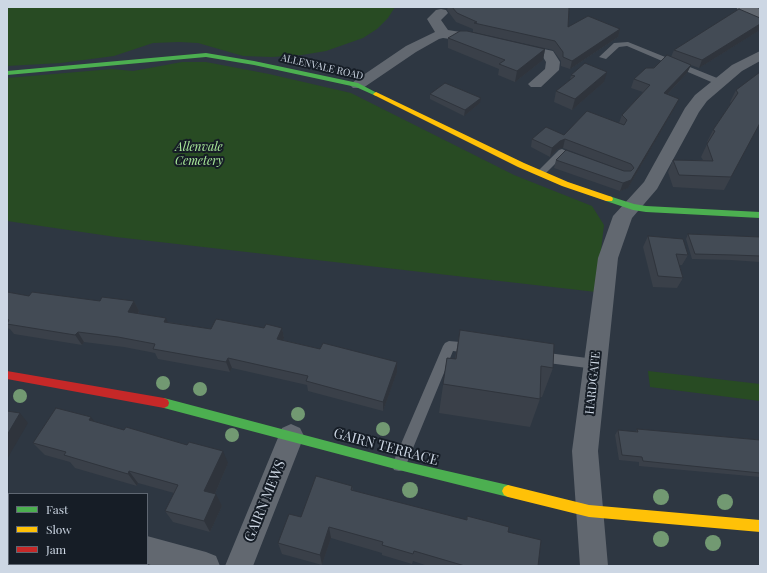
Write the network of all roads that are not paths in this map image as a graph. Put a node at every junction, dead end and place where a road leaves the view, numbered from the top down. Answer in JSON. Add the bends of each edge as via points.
{"nodes":[{"id":1,"x":742,"y":7,"type":"edge"},
{"id":2,"x":441,"y":13,"type":"dead end"},
{"id":3,"x":760,"y":14,"type":"edge"},
{"id":4,"x":443,"y":34,"type":"junction"},
{"id":5,"x":603,"y":56,"type":"dead end"},
{"id":6,"x":758,"y":57,"type":"edge"},
{"id":7,"x":7,"y":73,"type":"edge"},
{"id":8,"x":719,"y":82,"type":"junction"},
{"id":9,"x":536,"y":84,"type":"dead end"},
{"id":10,"x":358,"y":85,"type":"junction"},
{"id":11,"x":583,"y":160,"type":"edge"},
{"id":12,"x":541,"y":173,"type":"junction"},
{"id":13,"x":633,"y":207,"type":"junction"},
{"id":14,"x":760,"y":215,"type":"edge"},
{"id":15,"x":481,"y":350,"type":"edge"},
{"id":16,"x":528,"y":356,"type":"edge"},
{"id":17,"x":595,"y":364,"type":"junction"},
{"id":18,"x":7,"y":375,"type":"edge"},
{"id":19,"x":291,"y":436,"type":"junction"},
{"id":20,"x":399,"y":465,"type":"junction"},
{"id":21,"x":589,"y":511,"type":"junction"},
{"id":22,"x":760,"y":526,"type":"edge"},
{"id":23,"x":148,"y":550,"type":"edge"},
{"id":24,"x":206,"y":566,"type":"edge"},
{"id":25,"x":239,"y":566,"type":"edge"},
{"id":26,"x":594,"y":566,"type":"edge"}],
"edges":[{"from":1,"to":3,"type":"street"},
{"from":2,"to":4,"type":"street","via":[[434,19]]},
{"from":4,"to":9,"type":"street","via":[[466,36],[548,54],[553,62],[552,70]]},
{"from":4,"to":10,"type":"street","via":[[426,39]]},
{"from":5,"to":8,"type":"lane","via":[[617,45],[628,44]]},
{"from":6,"to":8,"type":"street","name":"HARDGATE"},
{"from":7,"to":10,"type":"street","name":"ALLENVALE ROAD","via":[[206,55]]},
{"from":8,"to":13,"type":"street","name":"HARDGATE","via":[[691,110],[650,185]]},
{"from":10,"to":12,"type":"street","name":"ALLENVALE ROAD"},
{"from":11,"to":12,"type":"lane","via":[[562,152]]},
{"from":12,"to":13,"type":"street","name":"ALLENVALE ROAD"},
{"from":13,"to":14,"type":"street","name":"ALLENVALE ROAD"},
{"from":13,"to":17,"type":"street","name":"HARDGATE","via":[[623,216],[608,258]]},
{"from":15,"to":20,"type":"lane","via":[[450,346]]},
{"from":16,"to":17,"type":"lane"},
{"from":17,"to":21,"type":"street","name":"HARDGATE","via":[[585,451]]},
{"from":18,"to":19,"type":"street","name":"GAIRN TERRACE","via":[[150,399]]},
{"from":19,"to":20,"type":"street","name":"GAIRN TERRACE"},
{"from":19,"to":25,"type":"street","name":"GAIRN MEWS"},
{"from":20,"to":21,"type":"street","name":"GAIRN TERRACE"},
{"from":21,"to":22,"type":"street","name":"GAIRN TERRACE"},
{"from":21,"to":26,"type":"street","name":"HARDGATE"},
{"from":23,"to":24,"type":"street"}]}
